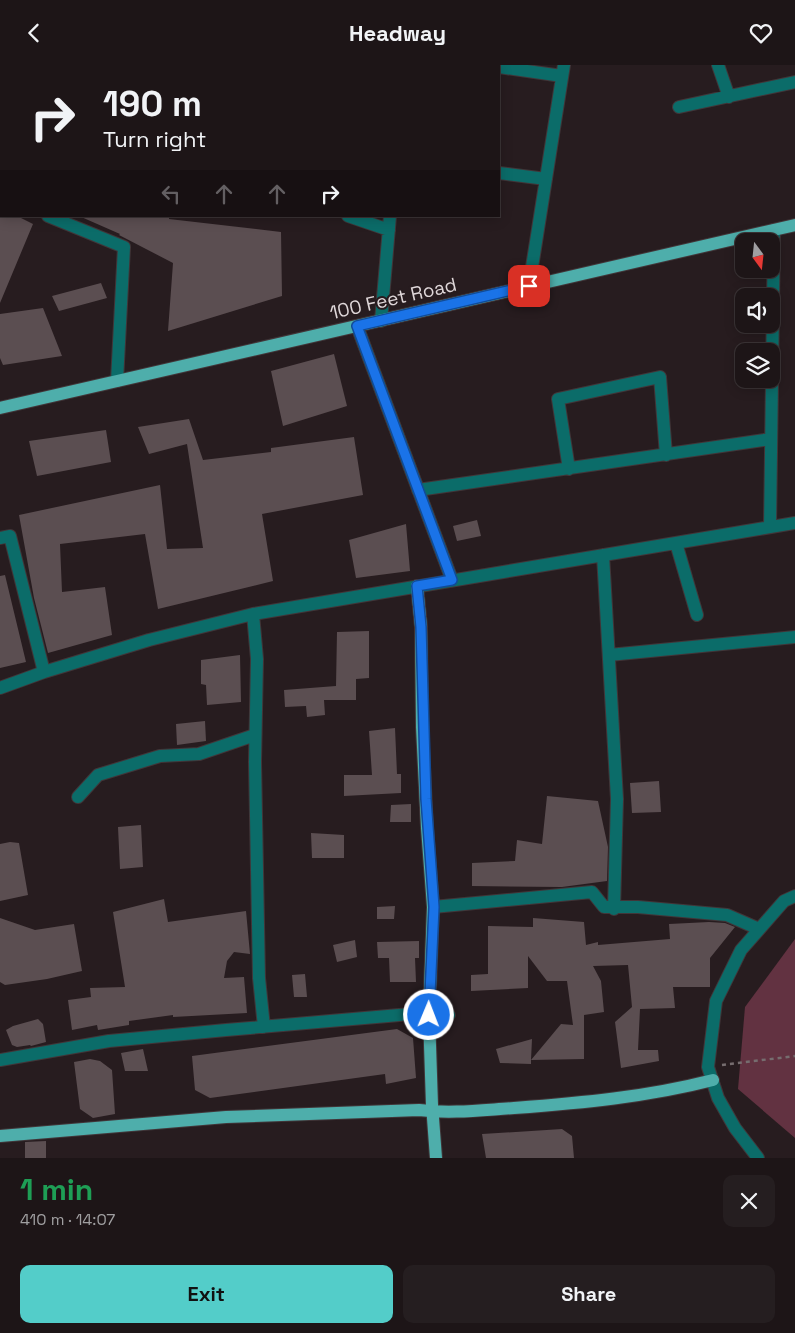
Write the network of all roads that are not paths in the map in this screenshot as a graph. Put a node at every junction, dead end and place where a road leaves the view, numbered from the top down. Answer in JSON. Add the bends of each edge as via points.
{"nodes":[{"id":1,"x":718,"y":65,"type":"edge"},
{"id":2,"x":500,"y":67,"type":"edge"},
{"id":3,"x":563,"y":71,"type":"edge"},
{"id":4,"x":795,"y":82,"type":"edge"},
{"id":5,"x":729,"y":97,"type":"junction"},
{"id":6,"x":679,"y":107,"type":"dead end"},
{"id":7,"x":500,"y":173,"type":"edge"},
{"id":8,"x":546,"y":179,"type":"junction"},
{"id":9,"x":50,"y":217,"type":"edge"},
{"id":10,"x":351,"y":217,"type":"edge"},
{"id":11,"x":390,"y":217,"type":"edge"},
{"id":12,"x":795,"y":225,"type":"edge"},
{"id":13,"x":389,"y":230,"type":"junction"},
{"id":14,"x":774,"y":230,"type":"junction"},
{"id":15,"x":529,"y":286,"type":"junction"},
{"id":16,"x":381,"y":321,"type":"junction"},
{"id":17,"x":357,"y":326,"type":"junction"},
{"id":18,"x":117,"y":381,"type":"junction"},
{"id":19,"x":0,"y":408,"type":"edge"},
{"id":20,"x":771,"y":439,"type":"junction"},
{"id":21,"x":666,"y":455,"type":"junction"},
{"id":22,"x":569,"y":469,"type":"junction"},
{"id":23,"x":418,"y":490,"type":"junction"},
{"id":24,"x":795,"y":523,"type":"edge"},
{"id":25,"x":770,"y":527,"type":"junction"},
{"id":26,"x":0,"y":538,"type":"edge"},
{"id":27,"x":676,"y":543,"type":"junction"},
{"id":28,"x":603,"y":555,"type":"junction"},
{"id":29,"x":452,"y":580,"type":"junction"},
{"id":30,"x":417,"y":586,"type":"junction"},
{"id":31,"x":254,"y":613,"type":"junction"},
{"id":32,"x":697,"y":615,"type":"dead end"},
{"id":33,"x":795,"y":637,"type":"edge"},
{"id":34,"x":609,"y":655,"type":"junction"},
{"id":35,"x":44,"y":672,"type":"junction"},
{"id":36,"x":0,"y":688,"type":"edge"},
{"id":37,"x":255,"y":735,"type":"junction"},
{"id":38,"x":78,"y":797,"type":"dead end"},
{"id":39,"x":795,"y":896,"type":"edge"},
{"id":40,"x":434,"y":907,"type":"junction"},
{"id":41,"x":614,"y":909,"type":"junction"},
{"id":42,"x":760,"y":929,"type":"junction"},
{"id":43,"x":429,"y":1015,"type":"junction"},
{"id":44,"x":449,"y":1015,"type":"dead end"},
{"id":45,"x":264,"y":1027,"type":"junction"},
{"id":46,"x":0,"y":1060,"type":"edge"},
{"id":47,"x":712,"y":1080,"type":"junction"},
{"id":48,"x":433,"y":1112,"type":"junction"},
{"id":49,"x":0,"y":1136,"type":"edge"},
{"id":50,"x":436,"y":1158,"type":"edge"},
{"id":51,"x":758,"y":1158,"type":"edge"}],
"edges":[{"from":1,"to":5,"type":"street"},
{"from":2,"to":3,"type":"street"},
{"from":3,"to":8,"type":"street"},
{"from":4,"to":5,"type":"street"},
{"from":5,"to":6,"type":"street"},
{"from":7,"to":8,"type":"street"},
{"from":8,"to":15,"type":"street"},
{"from":9,"to":18,"type":"street","via":[[124,247]]},
{"from":10,"to":13,"type":"street"},
{"from":11,"to":13,"type":"street"},
{"from":12,"to":14,"type":"main road","name":"100 Feet Road"},
{"from":13,"to":16,"type":"street"},
{"from":14,"to":15,"type":"main road","name":"100 Feet Road"},
{"from":14,"to":20,"type":"street"},
{"from":15,"to":16,"type":"main road","name":"100 Feet Road"},
{"from":16,"to":17,"type":"main road","name":"100 Feet Road"},
{"from":17,"to":18,"type":"main road","name":"100 Feet Road"},
{"from":17,"to":23,"type":"street"},
{"from":18,"to":19,"type":"main road","name":"100 Feet Road"},
{"from":20,"to":21,"type":"street"},
{"from":20,"to":25,"type":"street"},
{"from":21,"to":22,"type":"street"},
{"from":21,"to":22,"type":"street","via":[[660,377],[558,399]]},
{"from":22,"to":23,"type":"street"},
{"from":23,"to":29,"type":"street"},
{"from":24,"to":25,"type":"street"},
{"from":25,"to":27,"type":"street"},
{"from":26,"to":35,"type":"street","via":[[10,536]]},
{"from":27,"to":28,"type":"street"},
{"from":27,"to":32,"type":"street"},
{"from":28,"to":29,"type":"street"},
{"from":28,"to":34,"type":"street"},
{"from":29,"to":30,"type":"street"},
{"from":30,"to":31,"type":"street"},
{"from":30,"to":40,"type":"main road","via":[[425,790]]},
{"from":31,"to":35,"type":"street"},
{"from":31,"to":37,"type":"street","via":[[257,659]]},
{"from":33,"to":34,"type":"street"},
{"from":34,"to":41,"type":"street","via":[[618,799]]},
{"from":35,"to":36,"type":"street"},
{"from":37,"to":38,"type":"street","via":[[199,754],[160,755],[98,775]]},
{"from":37,"to":45,"type":"street","via":[[259,978]]},
{"from":39,"to":42,"type":"street","via":[[784,901]]},
{"from":40,"to":41,"type":"street","via":[[592,892],[604,907]]},
{"from":40,"to":43,"type":"main road"},
{"from":41,"to":42,"type":"street","via":[[638,907],[727,915]]},
{"from":42,"to":47,"type":"street","via":[[740,950],[716,1001],[708,1067]]},
{"from":43,"to":44,"type":"street"},
{"from":43,"to":45,"type":"street"},
{"from":43,"to":48,"type":"main road"},
{"from":45,"to":46,"type":"street","via":[[109,1041]]},
{"from":47,"to":48,"type":"main road","via":[[678,1089],[589,1103]]},
{"from":47,"to":51,"type":"street","via":[[734,1128]]},
{"from":48,"to":49,"type":"main road","via":[[226,1117]]},
{"from":48,"to":50,"type":"main road"}]}
